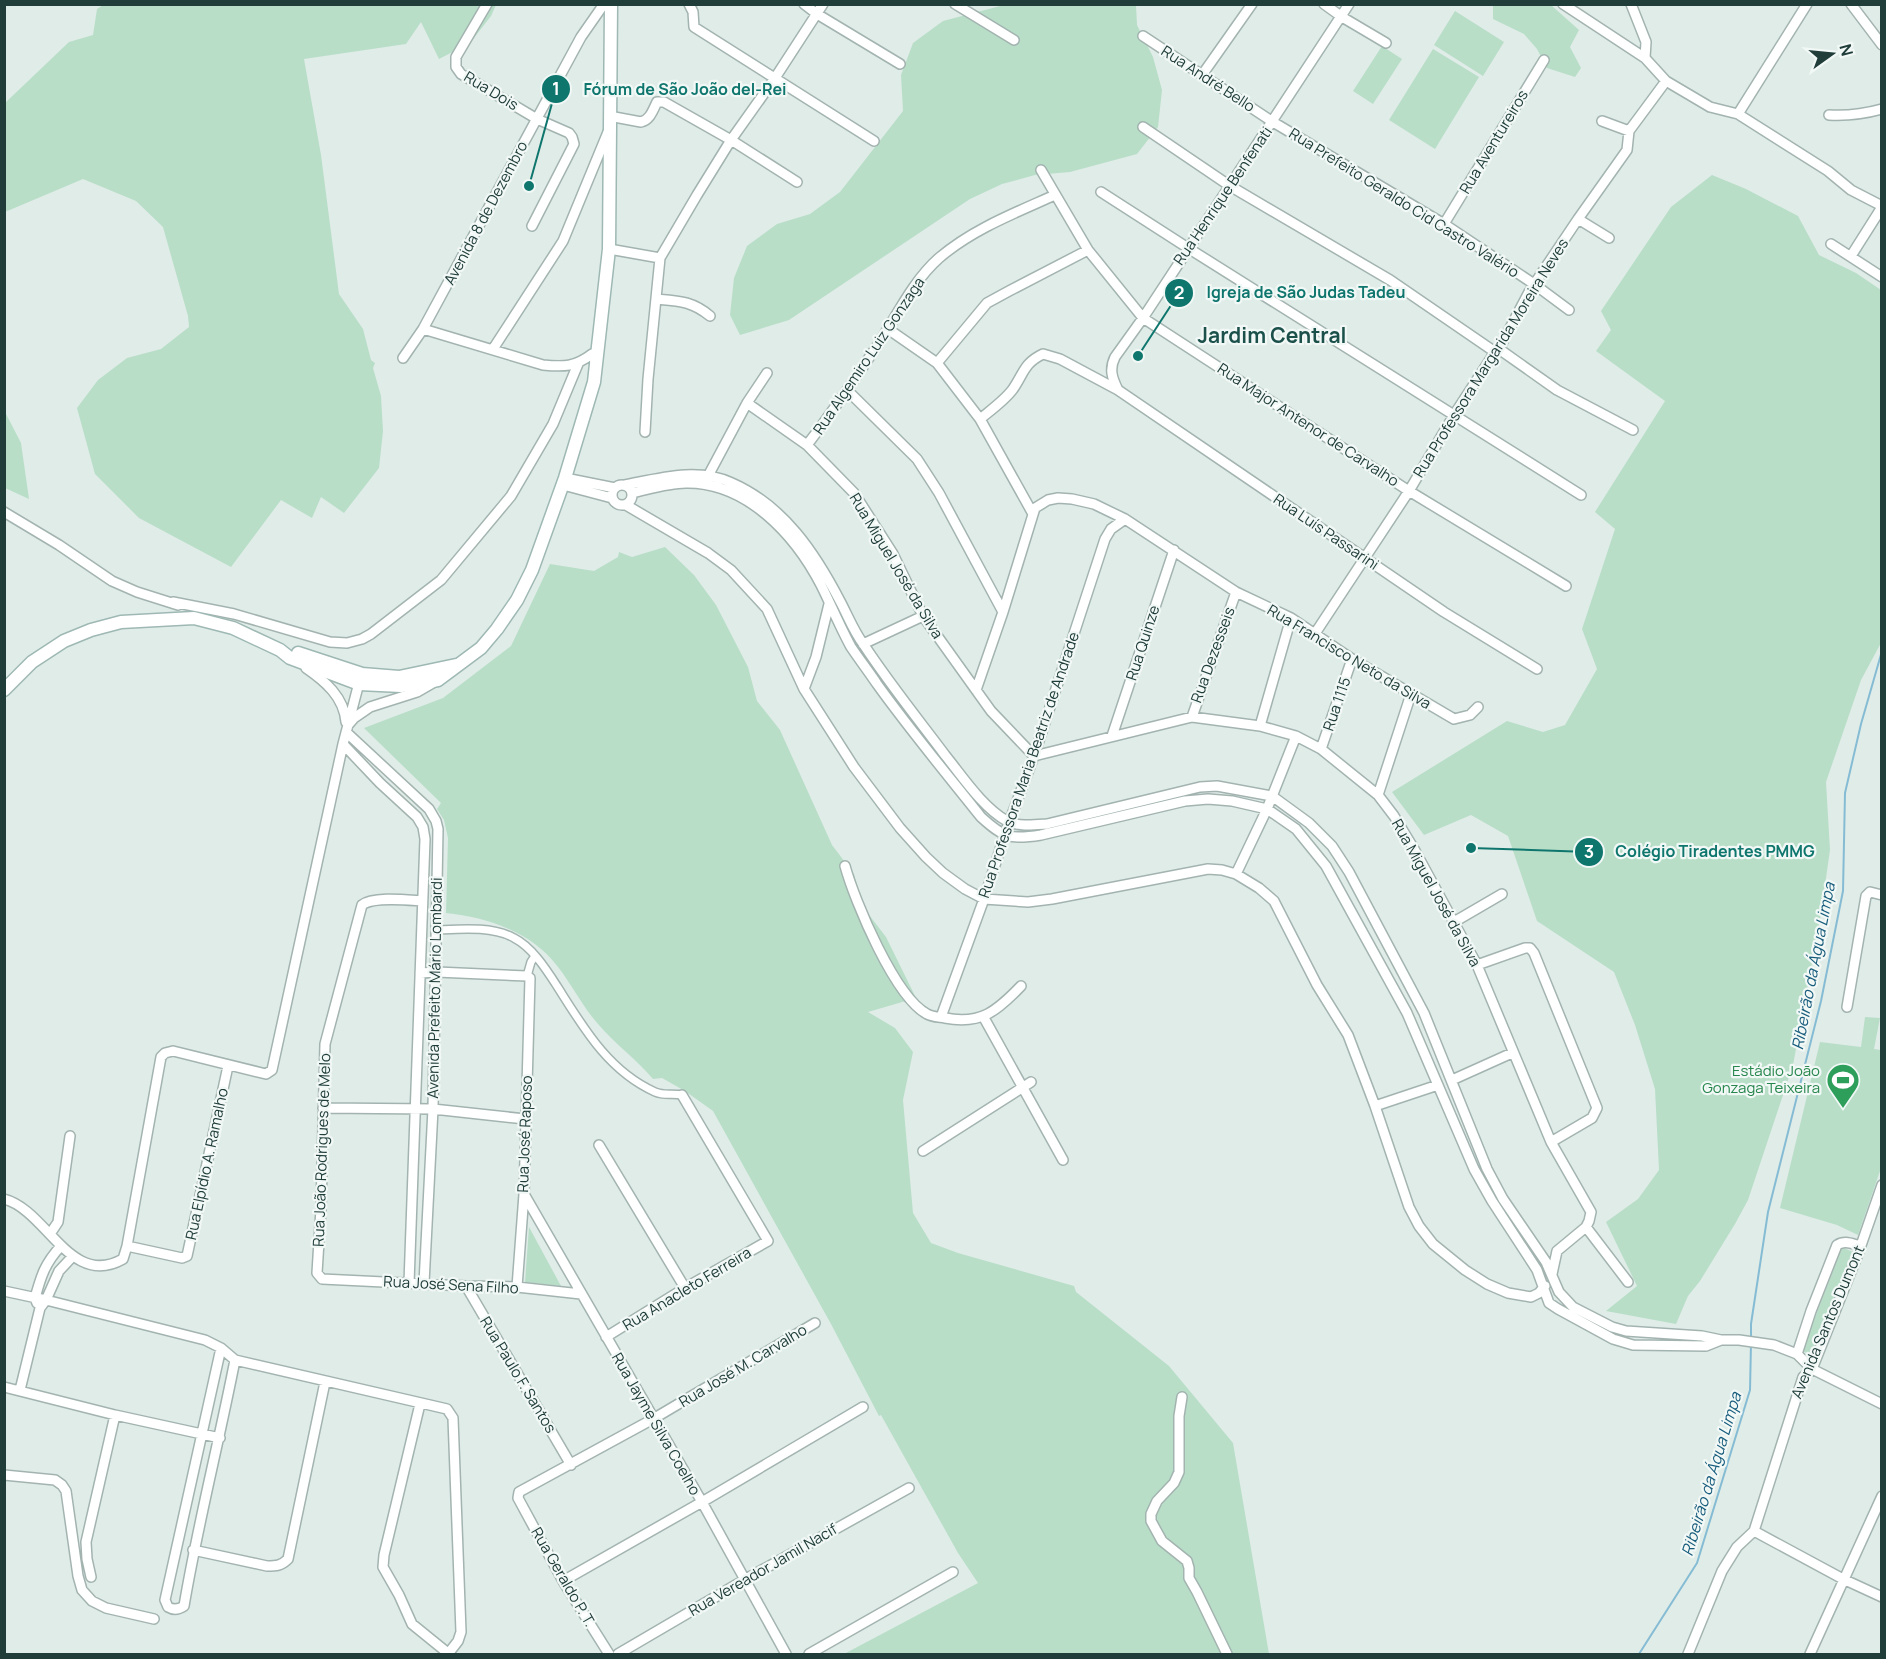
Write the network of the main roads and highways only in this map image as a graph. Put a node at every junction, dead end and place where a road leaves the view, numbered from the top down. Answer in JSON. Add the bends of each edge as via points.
{"nodes":[{"id":1,"x":611,"y":4,"type":"edge"},
{"id":2,"x":280,"y":650,"type":"junction"},
{"id":3,"x":460,"y":664,"type":"junction"},
{"id":4,"x":360,"y":679,"type":"junction"},
{"id":5,"x":4,"y":690,"type":"edge"}],
"edges":[{"from":1,"to":3,"type":"main road","via":[[609,249],[594,382],[541,548],[517,600],[481,648]]},
{"from":2,"to":4,"type":"main road"},
{"from":2,"to":4,"type":"main road","via":[[290,658]]},
{"from":2,"to":5,"type":"main road","via":[[233,628],[194,618],[121,622],[64,641],[32,662]]},
{"from":3,"to":4,"type":"main road","via":[[399,677]]},
{"from":3,"to":4,"type":"main road","via":[[438,680],[401,686]]}]}
